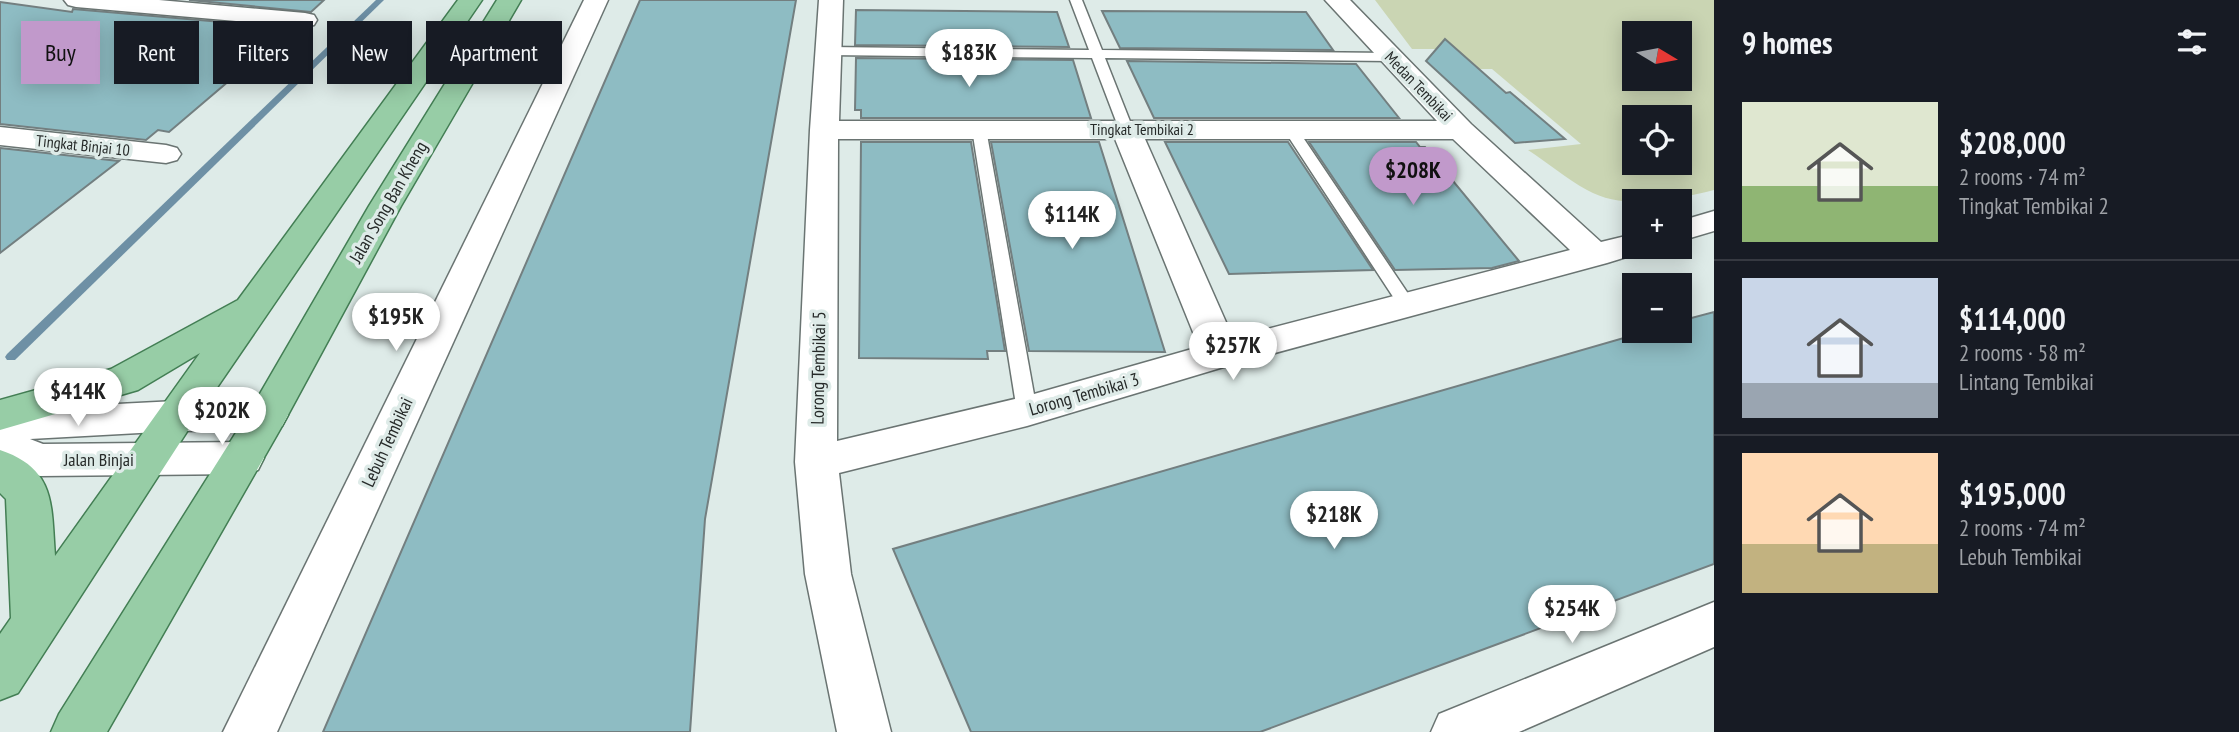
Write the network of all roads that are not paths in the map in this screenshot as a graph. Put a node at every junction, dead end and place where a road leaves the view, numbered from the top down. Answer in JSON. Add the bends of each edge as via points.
{"nodes":[{"id":1,"x":76,"y":0,"type":"edge"},
{"id":2,"x":470,"y":0,"type":"edge"},
{"id":3,"x":509,"y":0,"type":"edge"},
{"id":4,"x":596,"y":0,"type":"edge"},
{"id":5,"x":831,"y":0,"type":"edge"},
{"id":6,"x":1076,"y":0,"type":"edge"},
{"id":7,"x":1337,"y":0,"type":"edge"},
{"id":8,"x":305,"y":20,"type":"dead end"},
{"id":9,"x":829,"y":51,"type":"junction"},
{"id":10,"x":1096,"y":56,"type":"junction"},
{"id":11,"x":1391,"y":57,"type":"junction"},
{"id":12,"x":979,"y":129,"type":"junction"},
{"id":13,"x":824,"y":130,"type":"junction"},
{"id":14,"x":1126,"y":130,"type":"junction"},
{"id":15,"x":1291,"y":130,"type":"junction"},
{"id":16,"x":1461,"y":130,"type":"junction"},
{"id":17,"x":0,"y":136,"type":"edge"},
{"id":18,"x":166,"y":154,"type":"dead end"},
{"id":19,"x":1714,"y":221,"type":"edge"},
{"id":20,"x":1692,"y":227,"type":"edge"},
{"id":21,"x":1622,"y":247,"type":"edge"},
{"id":22,"x":1595,"y":255,"type":"junction"},
{"id":23,"x":1406,"y":305,"type":"junction"},
{"id":24,"x":252,"y":307,"type":"junction"},
{"id":25,"x":1221,"y":355,"type":"junction"},
{"id":26,"x":1027,"y":411,"type":"junction"},
{"id":27,"x":0,"y":415,"type":"edge"},
{"id":28,"x":268,"y":415,"type":"junction"},
{"id":29,"x":176,"y":416,"type":"junction"},
{"id":30,"x":0,"y":425,"type":"edge"},
{"id":31,"x":0,"y":444,"type":"edge"},
{"id":32,"x":243,"y":458,"type":"junction"},
{"id":33,"x":147,"y":459,"type":"junction"},
{"id":34,"x":816,"y":461,"type":"junction"},
{"id":35,"x":0,"y":467,"type":"edge"},
{"id":36,"x":36,"y":623,"type":"junction"},
{"id":37,"x":1714,"y":624,"type":"edge"},
{"id":38,"x":0,"y":676,"type":"edge"},
{"id":39,"x":78,"y":732,"type":"edge"},
{"id":40,"x":250,"y":732,"type":"edge"},
{"id":41,"x":864,"y":732,"type":"edge"},
{"id":42,"x":1458,"y":732,"type":"edge"}],
"edges":[{"from":1,"to":8,"type":"street"},
{"from":2,"to":24,"type":"main road"},
{"from":3,"to":28,"type":"main road","name":"Jalan Song Ban Kheng","via":[[385,206]]},
{"from":4,"to":40,"type":"street","name":"Lebuh Tembikai"},
{"from":5,"to":9,"type":"street","name":"Lorong Tembikai 5"},
{"from":6,"to":10,"type":"lane"},
{"from":7,"to":11,"type":"street","name":"Medan Tembikai"},
{"from":9,"to":10,"type":"lane"},
{"from":9,"to":13,"type":"street","name":"Lorong Tembikai 5"},
{"from":10,"to":11,"type":"lane"},
{"from":10,"to":14,"type":"lane"},
{"from":11,"to":16,"type":"street","name":"Medan Tembikai"},
{"from":12,"to":13,"type":"street","name":"Tingkat Tembikai 2"},
{"from":12,"to":14,"type":"street","name":"Tingkat Tembikai 2"},
{"from":12,"to":26,"type":"lane"},
{"from":13,"to":34,"type":"street","name":"Lorong Tembikai 5"},
{"from":14,"to":15,"type":"street","name":"Tingkat Tembikai 2"},
{"from":14,"to":25,"type":"street"},
{"from":15,"to":16,"type":"street","name":"Tingkat Tembikai 2"},
{"from":15,"to":23,"type":"lane"},
{"from":16,"to":22,"type":"street","name":"Medan Tembikai"},
{"from":17,"to":18,"type":"street","name":"Tingkat Binjai 10"},
{"from":19,"to":20,"type":"street"},
{"from":21,"to":22,"type":"street","name":"Lorong Tembikai 3"},
{"from":22,"to":23,"type":"street","name":"Lorong Tembikai 3"},
{"from":23,"to":25,"type":"street","name":"Lorong Tembikai 3"},
{"from":24,"to":27,"type":"main road","via":[[124,380]]},
{"from":24,"to":29,"type":"main road"},
{"from":25,"to":26,"type":"street","name":"Lorong Tembikai 3"},
{"from":26,"to":34,"type":"street","name":"Lorong Tembikai 3"},
{"from":28,"to":29,"type":"street"},
{"from":28,"to":32,"type":"main road","name":"Jalan Song Ban Kheng"},
{"from":29,"to":30,"type":"street"},
{"from":29,"to":33,"type":"main road"},
{"from":31,"to":33,"type":"street","name":"Jalan Binjai","via":[[40,460]]},
{"from":32,"to":33,"type":"street","name":"Jalan Binjai"},
{"from":32,"to":39,"type":"main road","name":"Jalan Song Ban Kheng"},
{"from":33,"to":36,"type":"main road"},
{"from":34,"to":41,"type":"street","name":"Lorong Tembikai 5","via":[[828,574]]},
{"from":35,"to":36,"type":"main road","via":[[28,492]]},
{"from":36,"to":38,"type":"main road"},
{"from":37,"to":42,"type":"street"}]}
